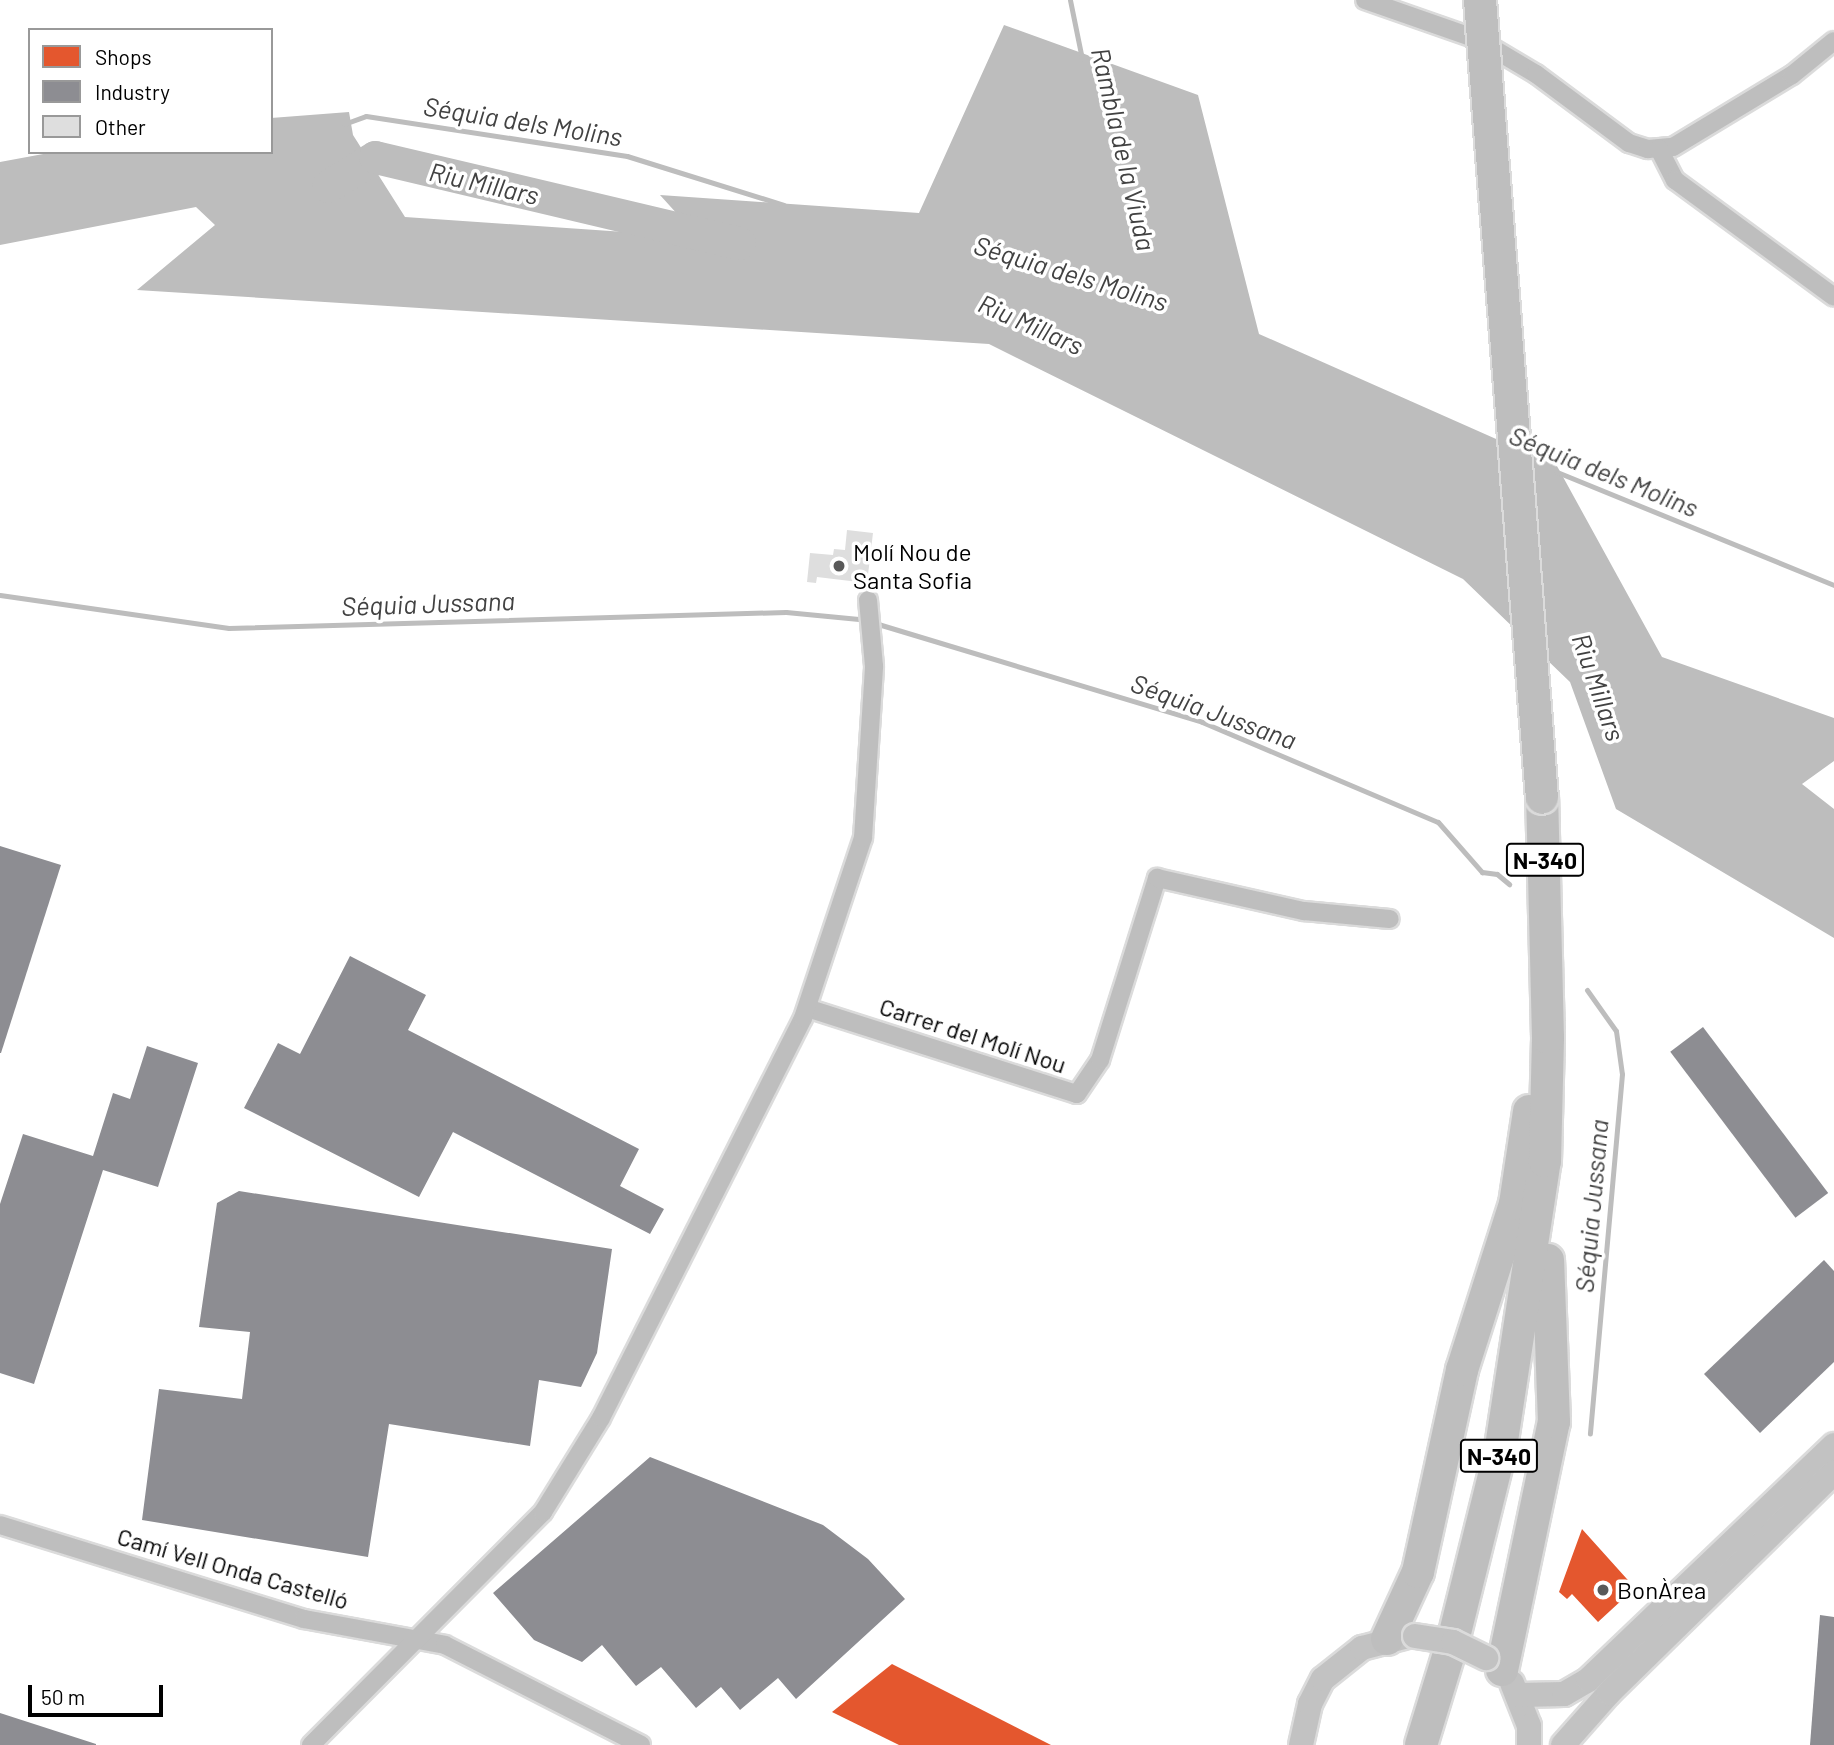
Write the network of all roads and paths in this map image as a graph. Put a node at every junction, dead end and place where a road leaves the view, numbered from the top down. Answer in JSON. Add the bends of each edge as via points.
{"nodes":[{"id":1,"x":1365,"y":0,"type":"edge"},
{"id":2,"x":1480,"y":0,"type":"edge"},
{"id":3,"x":1834,"y":41,"type":"edge"},
{"id":4,"x":1659,"y":149,"type":"junction"},
{"id":5,"x":1834,"y":297,"type":"edge"},
{"id":6,"x":867,"y":600,"type":"dead end"},
{"id":7,"x":1390,"y":919,"type":"dead end"},
{"id":8,"x":807,"y":1009,"type":"junction"},
{"id":9,"x":1548,"y":1038,"type":"junction"},
{"id":10,"x":1545,"y":1161,"type":"junction"},
{"id":11,"x":1834,"y":1445,"type":"edge"},
{"id":12,"x":1834,"y":1473,"type":"edge"},
{"id":13,"x":0,"y":1525,"type":"edge"},
{"id":14,"x":1401,"y":1638,"type":"junction"},
{"id":15,"x":414,"y":1639,"type":"junction"},
{"id":16,"x":1503,"y":1674,"type":"junction"},
{"id":17,"x":311,"y":1745,"type":"edge"},
{"id":18,"x":642,"y":1745,"type":"edge"},
{"id":19,"x":1301,"y":1745,"type":"edge"},
{"id":20,"x":1421,"y":1745,"type":"edge"},
{"id":21,"x":1529,"y":1745,"type":"edge"},
{"id":22,"x":1563,"y":1745,"type":"edge"}],
"edges":[{"from":1,"to":4,"type":"street","via":[[1477,39],[1536,74],[1629,142]]},
{"from":2,"to":9,"type":"highway","number":"N-340","bridge":true,"via":[[1542,798]]},
{"from":3,"to":4,"type":"street","via":[[1792,75],[1673,147]]},
{"from":4,"to":5,"type":"street","via":[[1675,180]]},
{"from":6,"to":8,"type":"street","via":[[874,666],[863,838]]},
{"from":7,"to":8,"type":"street","name":"Carrer del Molí Nou","via":[[1304,911],[1157,878],[1100,1060],[1077,1094]]},
{"from":8,"to":15,"type":"street","via":[[601,1418],[557,1489],[542,1512]]},
{"from":9,"to":10,"type":"highway","number":"N-340"},
{"from":9,"to":14,"type":"highway","via":[[1532,1064],[1515,1204],[1462,1370]]},
{"from":10,"to":16,"type":"highway","via":[[1551,1200],[1548,1296],[1554,1422]]},
{"from":10,"to":20,"type":"highway","number":"N-340","via":[[1501,1447],[1454,1637]]},
{"from":11,"to":16,"type":"main road","via":[[1588,1680],[1564,1694]]},
{"from":12,"to":22,"type":"main road","via":[[1609,1693]]},
{"from":13,"to":15,"type":"street","name":"Camí Vell Onda Castelló","via":[[304,1619]]},
{"from":14,"to":16,"type":"main road","bridge":true,"via":[[1453,1642]]},
{"from":14,"to":19,"type":"main road","via":[[1362,1648],[1323,1679],[1310,1704]]},
{"from":15,"to":17,"type":"street"},
{"from":15,"to":18,"type":"street","name":"Camí Vell Onda Castelló","via":[[445,1646]]},
{"from":16,"to":21,"type":"main road"}]}
